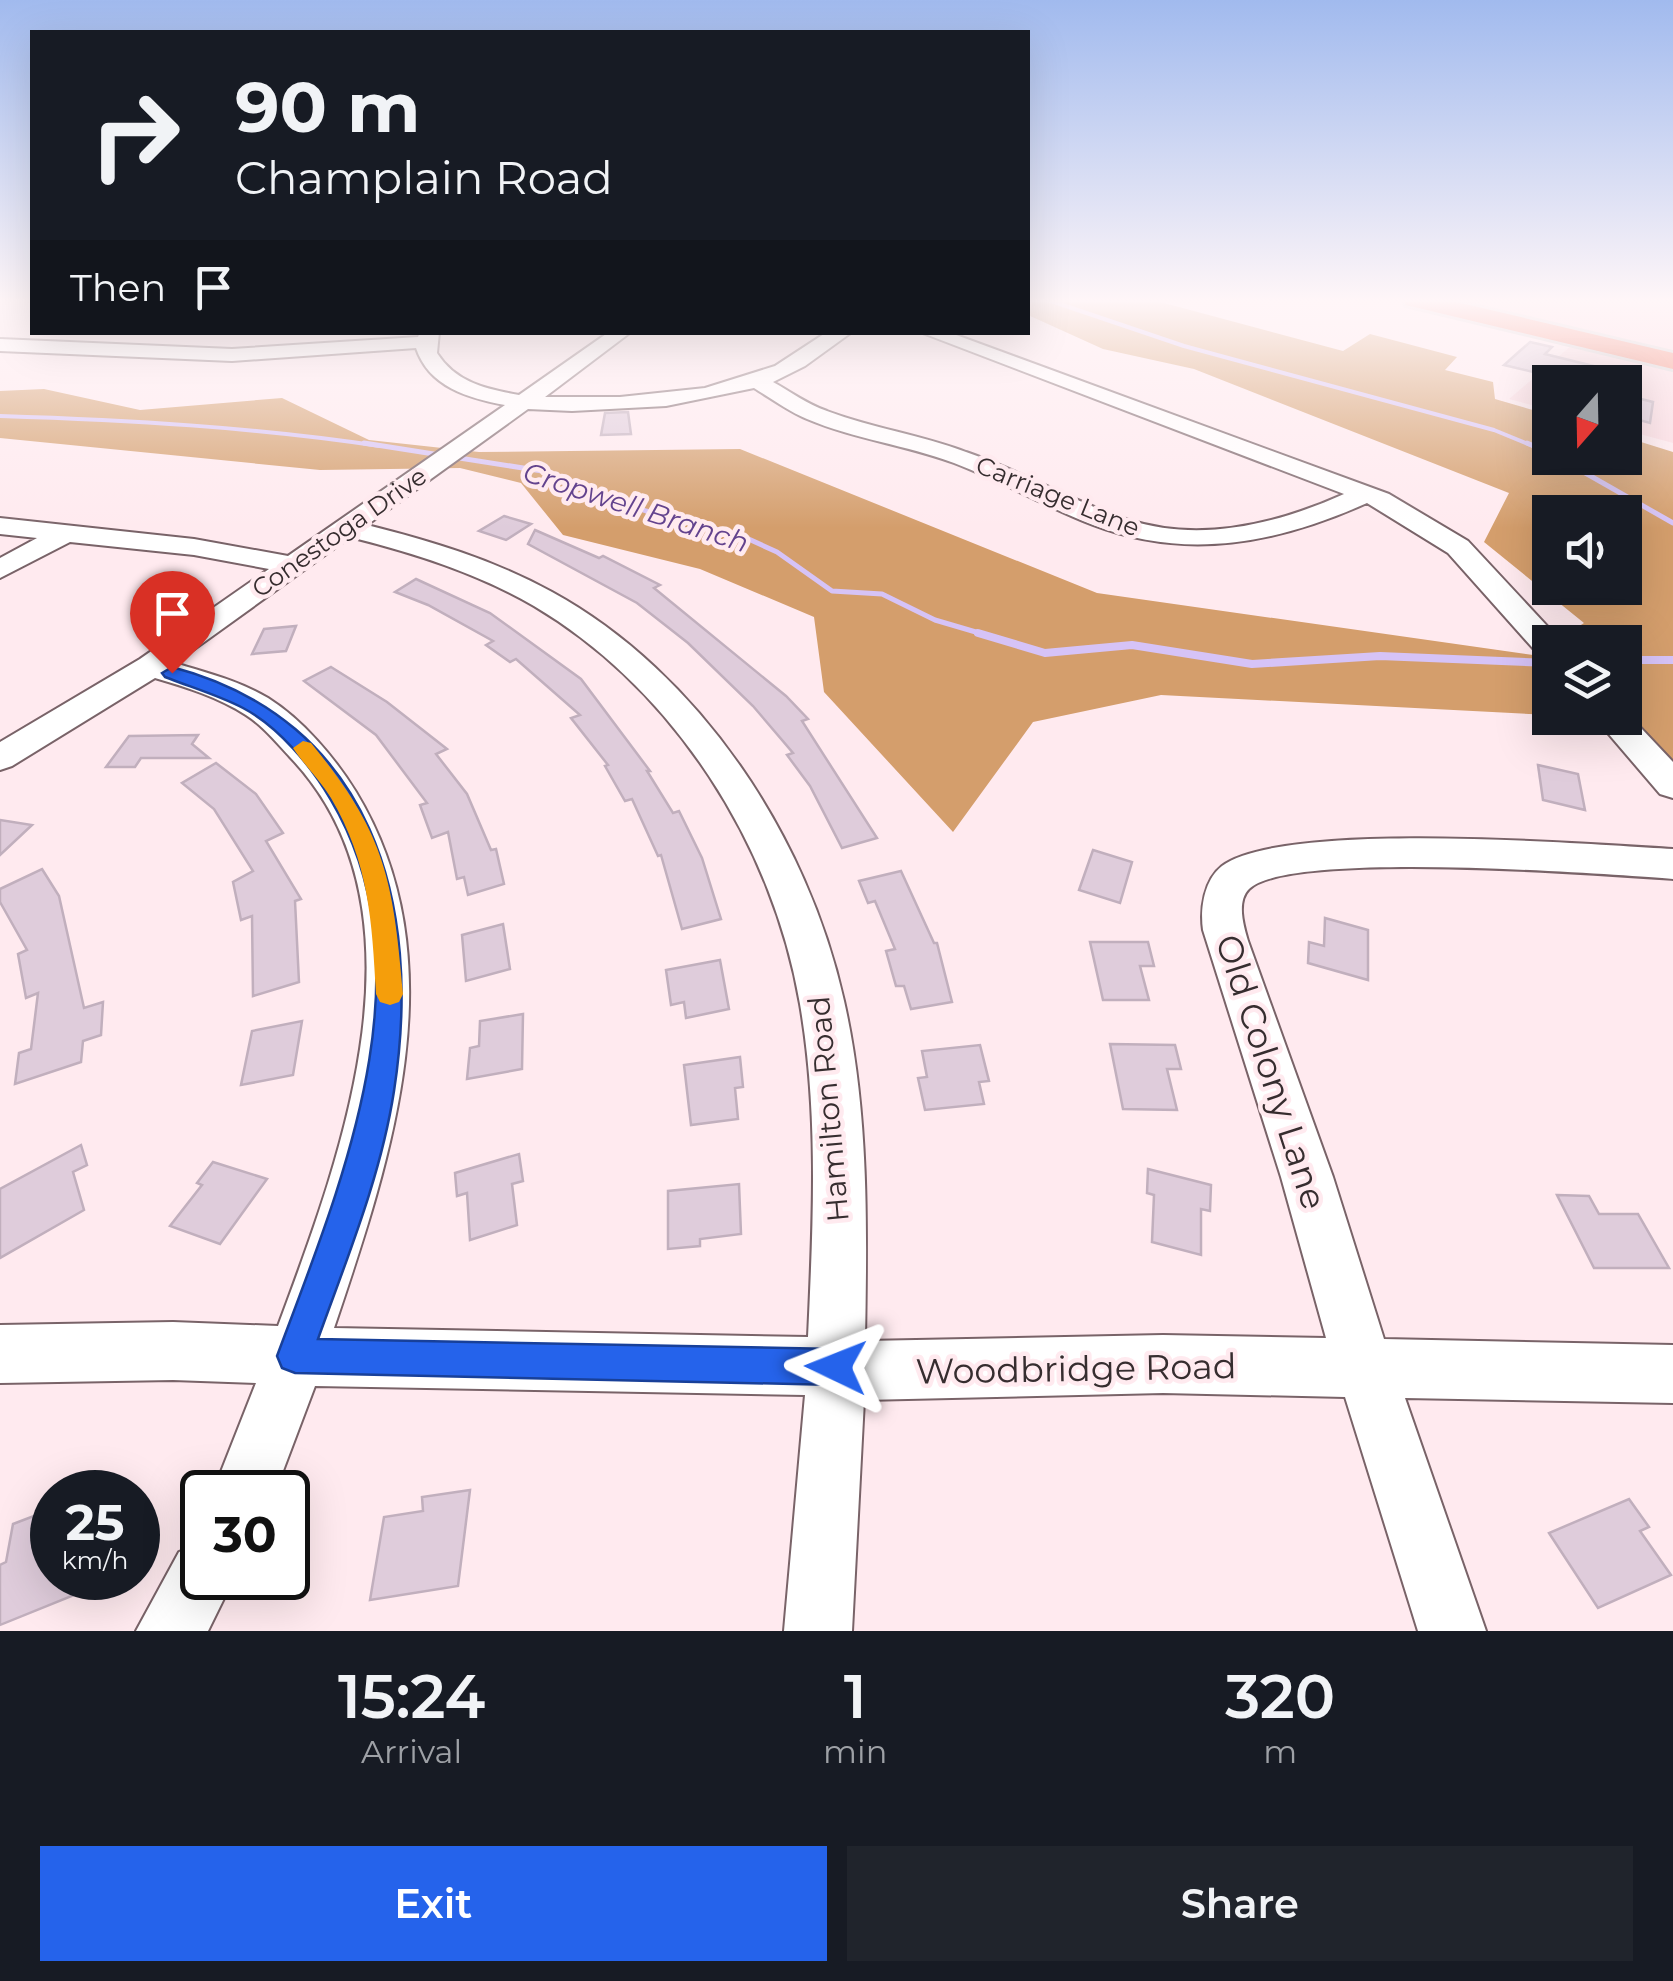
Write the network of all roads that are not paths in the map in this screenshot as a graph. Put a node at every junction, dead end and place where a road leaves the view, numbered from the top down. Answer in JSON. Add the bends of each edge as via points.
{"nodes":[{"id":1,"x":442,"y":376,"type":"edge"},
{"id":2,"x":560,"y":376,"type":"edge"},
{"id":3,"x":767,"y":376,"type":"edge"},
{"id":4,"x":1048,"y":376,"type":"edge"},
{"id":5,"x":756,"y":381,"type":"junction"},
{"id":6,"x":526,"y":400,"type":"junction"},
{"id":7,"x":1366,"y":494,"type":"junction"},
{"id":8,"x":0,"y":526,"type":"edge"},
{"id":9,"x":346,"y":528,"type":"junction"},
{"id":10,"x":66,"y":532,"type":"junction"},
{"id":11,"x":292,"y":566,"type":"junction"},
{"id":12,"x":0,"y":570,"type":"edge"},
{"id":13,"x":1532,"y":628,"type":"edge"},
{"id":14,"x":150,"y":666,"type":"junction"},
{"id":15,"x":1627,"y":735,"type":"edge"},
{"id":16,"x":0,"y":758,"type":"edge"},
{"id":17,"x":1673,"y":786,"type":"edge"},
{"id":18,"x":1673,"y":864,"type":"edge"},
{"id":19,"x":0,"y":1354,"type":"edge"},
{"id":20,"x":295,"y":1356,"type":"junction"},
{"id":21,"x":836,"y":1367,"type":"junction"},
{"id":22,"x":1368,"y":1369,"type":"junction"},
{"id":23,"x":1673,"y":1374,"type":"edge"},
{"id":24,"x":252,"y":1470,"type":"edge"},
{"id":25,"x":188,"y":1600,"type":"edge"},
{"id":26,"x":170,"y":1631,"type":"edge"},
{"id":27,"x":818,"y":1631,"type":"edge"},
{"id":28,"x":1452,"y":1631,"type":"edge"}],
"edges":[{"from":1,"to":6,"type":"street"},
{"from":2,"to":6,"type":"street","name":"Conestoga Drive"},
{"from":3,"to":5,"type":"street"},
{"from":4,"to":7,"type":"street"},
{"from":5,"to":6,"type":"street","via":[[629,405]]},
{"from":5,"to":7,"type":"street","name":"Carriage Lane","via":[[818,416],[926,444],[1146,533],[1264,534]]},
{"from":6,"to":9,"type":"street","name":"Conestoga Drive"},
{"from":7,"to":13,"type":"street","via":[[1458,548]]},
{"from":8,"to":10,"type":"street"},
{"from":9,"to":11,"type":"street","name":"Conestoga Drive"},
{"from":9,"to":21,"type":"street","name":"Hamilton Road","via":[[463,559],[572,614],[667,698],[739,790],[783,875],[826,1021],[840,1235]]},
{"from":10,"to":11,"type":"street","via":[[194,546]]},
{"from":10,"to":12,"type":"street"},
{"from":11,"to":14,"type":"street","name":"Conestoga Drive"},
{"from":14,"to":16,"type":"street","name":"Conestoga Drive"},
{"from":14,"to":20,"type":"street","via":[[252,704],[298,741],[362,832],[383,908],[390,1011],[379,1094],[354,1192]]},
{"from":15,"to":17,"type":"street"},
{"from":18,"to":22,"type":"street","name":"Old Colony Lane","via":[[1464,855],[1279,858],[1238,874],[1225,892],[1224,938]]},
{"from":19,"to":20,"type":"street","name":"Woodbridge Road"},
{"from":20,"to":21,"type":"street","name":"Woodbridge Road"},
{"from":20,"to":24,"type":"street"},
{"from":21,"to":22,"type":"street","name":"Woodbridge Road"},
{"from":21,"to":27,"type":"street","name":"Hamilton Road"},
{"from":22,"to":23,"type":"street","name":"Woodbridge Road"},
{"from":22,"to":28,"type":"street","name":"Old Colony Lane"},
{"from":25,"to":26,"type":"street"}]}
